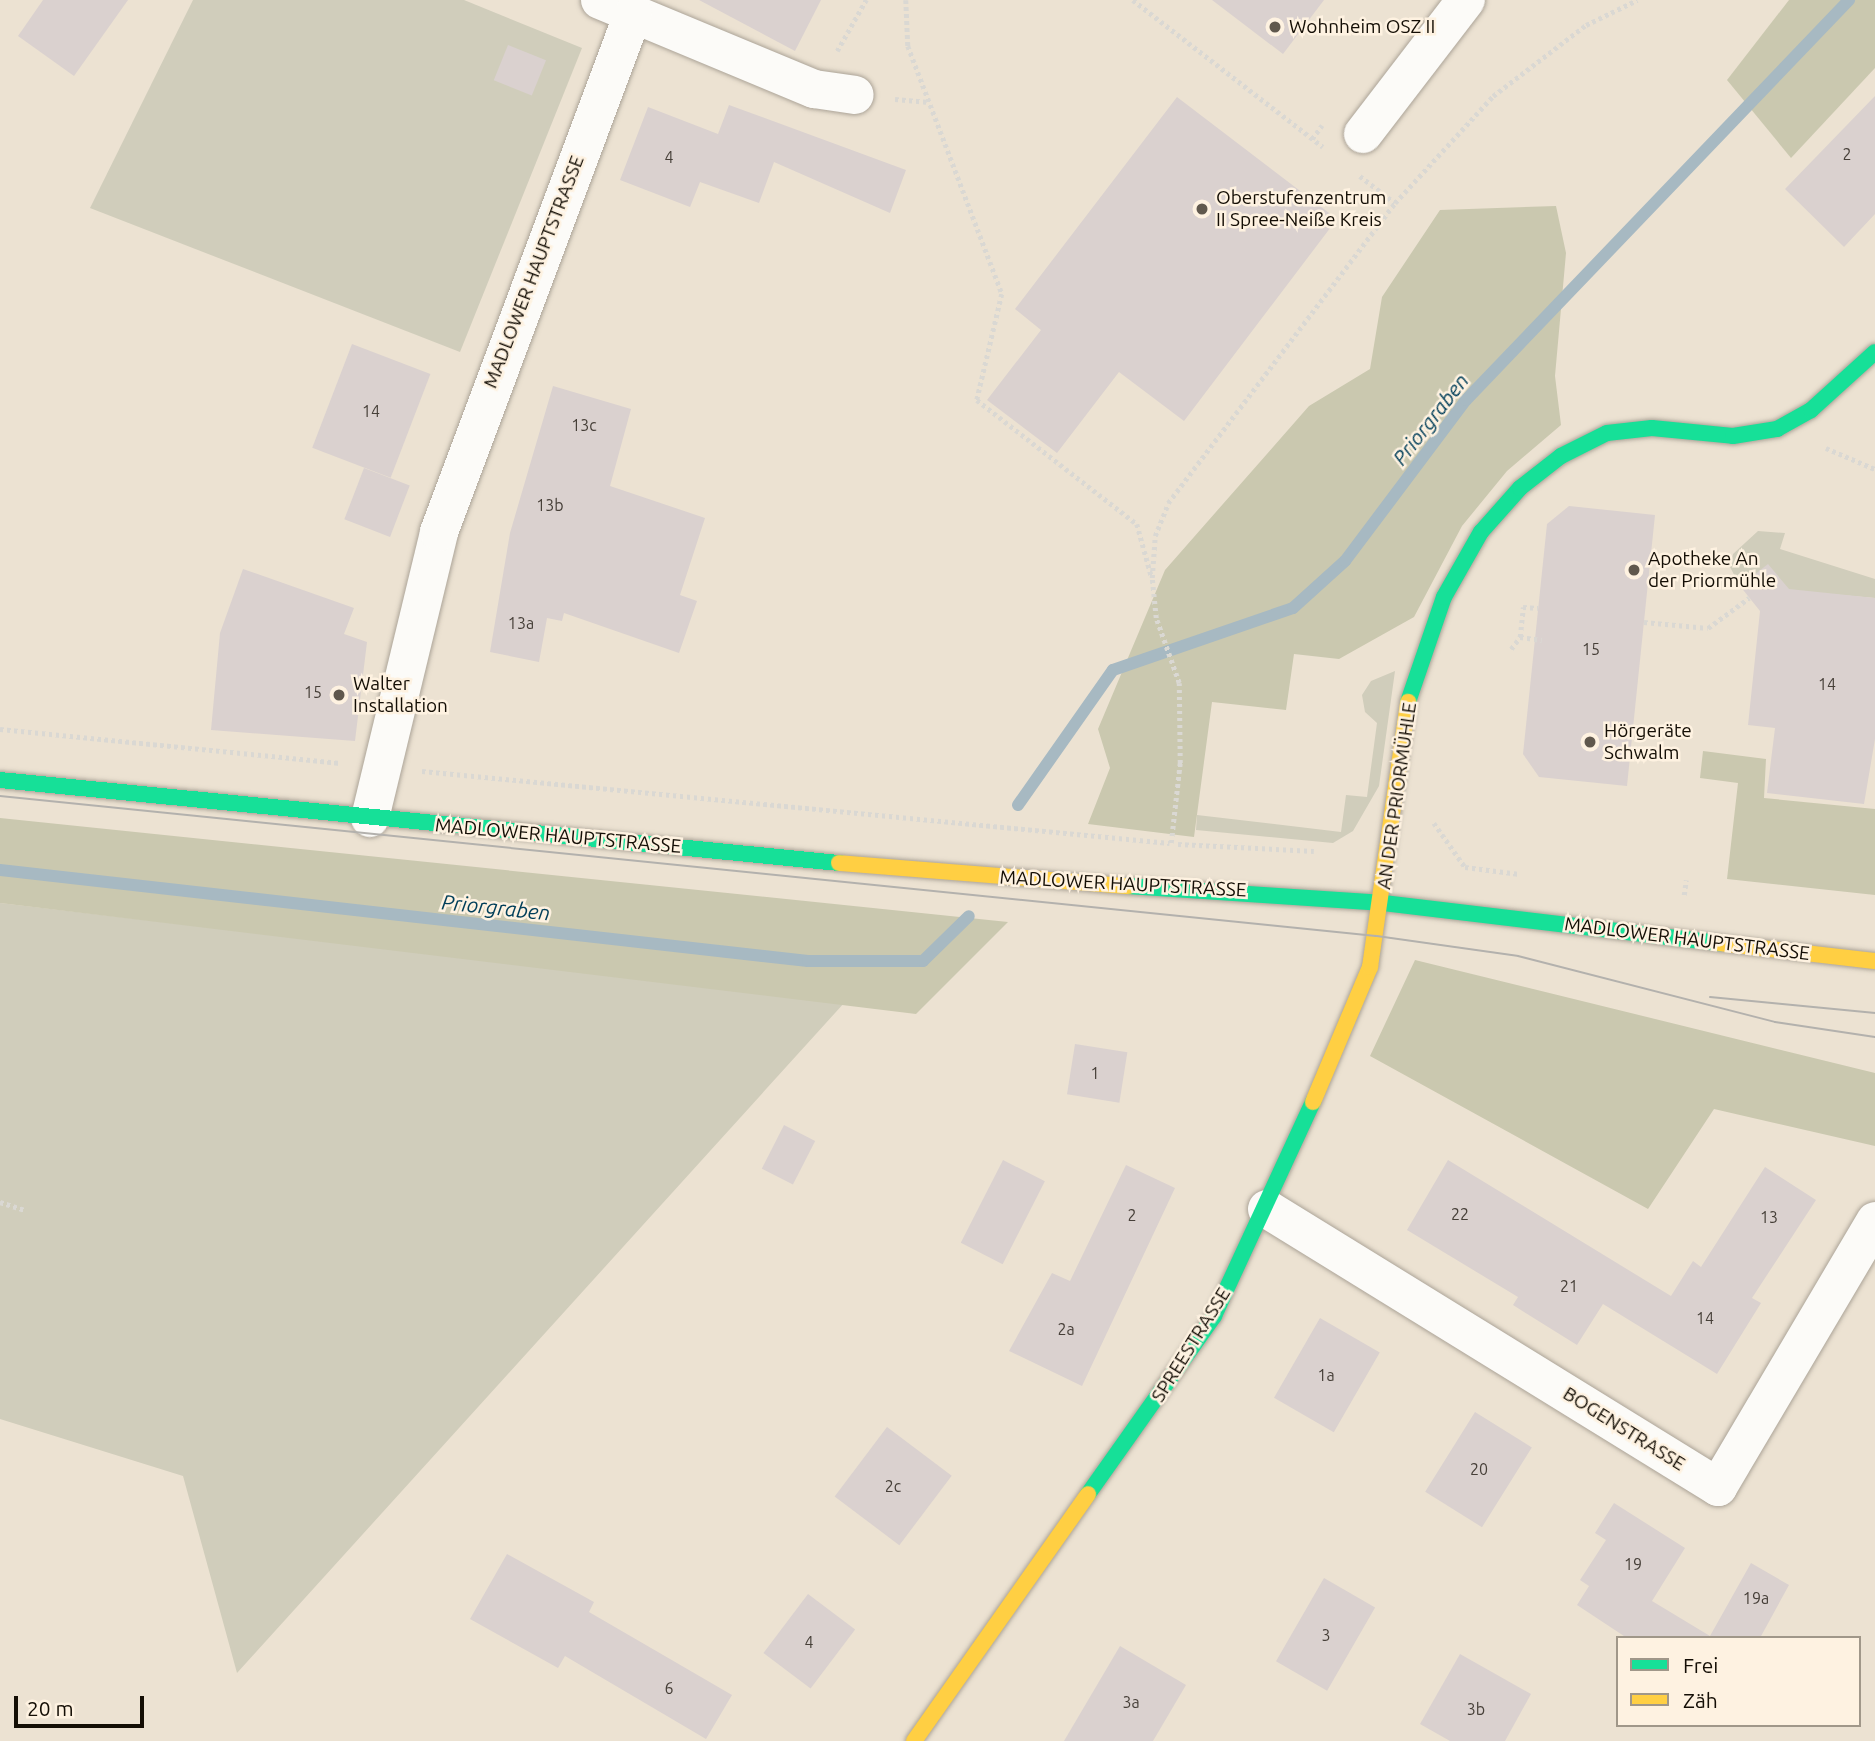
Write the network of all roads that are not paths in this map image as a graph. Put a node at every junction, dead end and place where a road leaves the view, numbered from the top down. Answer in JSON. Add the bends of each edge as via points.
{"nodes":[{"id":1,"x":1466,"y":0,"type":"edge"},
{"id":2,"x":617,"y":7,"type":"edge"},
{"id":3,"x":855,"y":95,"type":"dead end"},
{"id":4,"x":1348,"y":144,"type":"road end"},
{"id":5,"x":1875,"y":352,"type":"edge"},
{"id":6,"x":0,"y":780,"type":"edge"},
{"id":7,"x":370,"y":818,"type":"junction"},
{"id":8,"x":1383,"y":903,"type":"junction"},
{"id":9,"x":1875,"y":961,"type":"edge"},
{"id":10,"x":1267,"y":1209,"type":"junction"},
{"id":11,"x":1875,"y":1221,"type":"edge"},
{"id":12,"x":914,"y":1741,"type":"edge"}],
"edges":[{"from":1,"to":4,"type":"street"},
{"from":2,"to":3,"type":"street","via":[[814,89]]},
{"from":2,"to":7,"type":"street","name":"MADLOWER HAUPTSTRASSE","via":[[439,532]]},
{"from":5,"to":8,"type":"main road","name":"AN DER PRIORMÜHLE","via":[[1811,410],[1777,429],[1733,436],[1653,428],[1606,433],[1561,456],[1520,488],[1481,532],[1428,638],[1406,708]]},
{"from":6,"to":7,"type":"main road","name":"MADLOWER HAUPTSTRASSE"},
{"from":7,"to":8,"type":"main road","name":"MADLOWER HAUPTSTRASSE","via":[[956,874]]},
{"from":8,"to":9,"type":"main road","name":"MADLOWER HAUPTSTRASSE"},
{"from":8,"to":10,"type":"main road","name":"SPREESTRASSE","via":[[1370,967]]},
{"from":10,"to":11,"type":"street","name":"BOGENSTRASSE","via":[[1718,1487]]},
{"from":10,"to":12,"type":"main road","name":"SPREESTRASSE","via":[[1214,1316]]}]}
